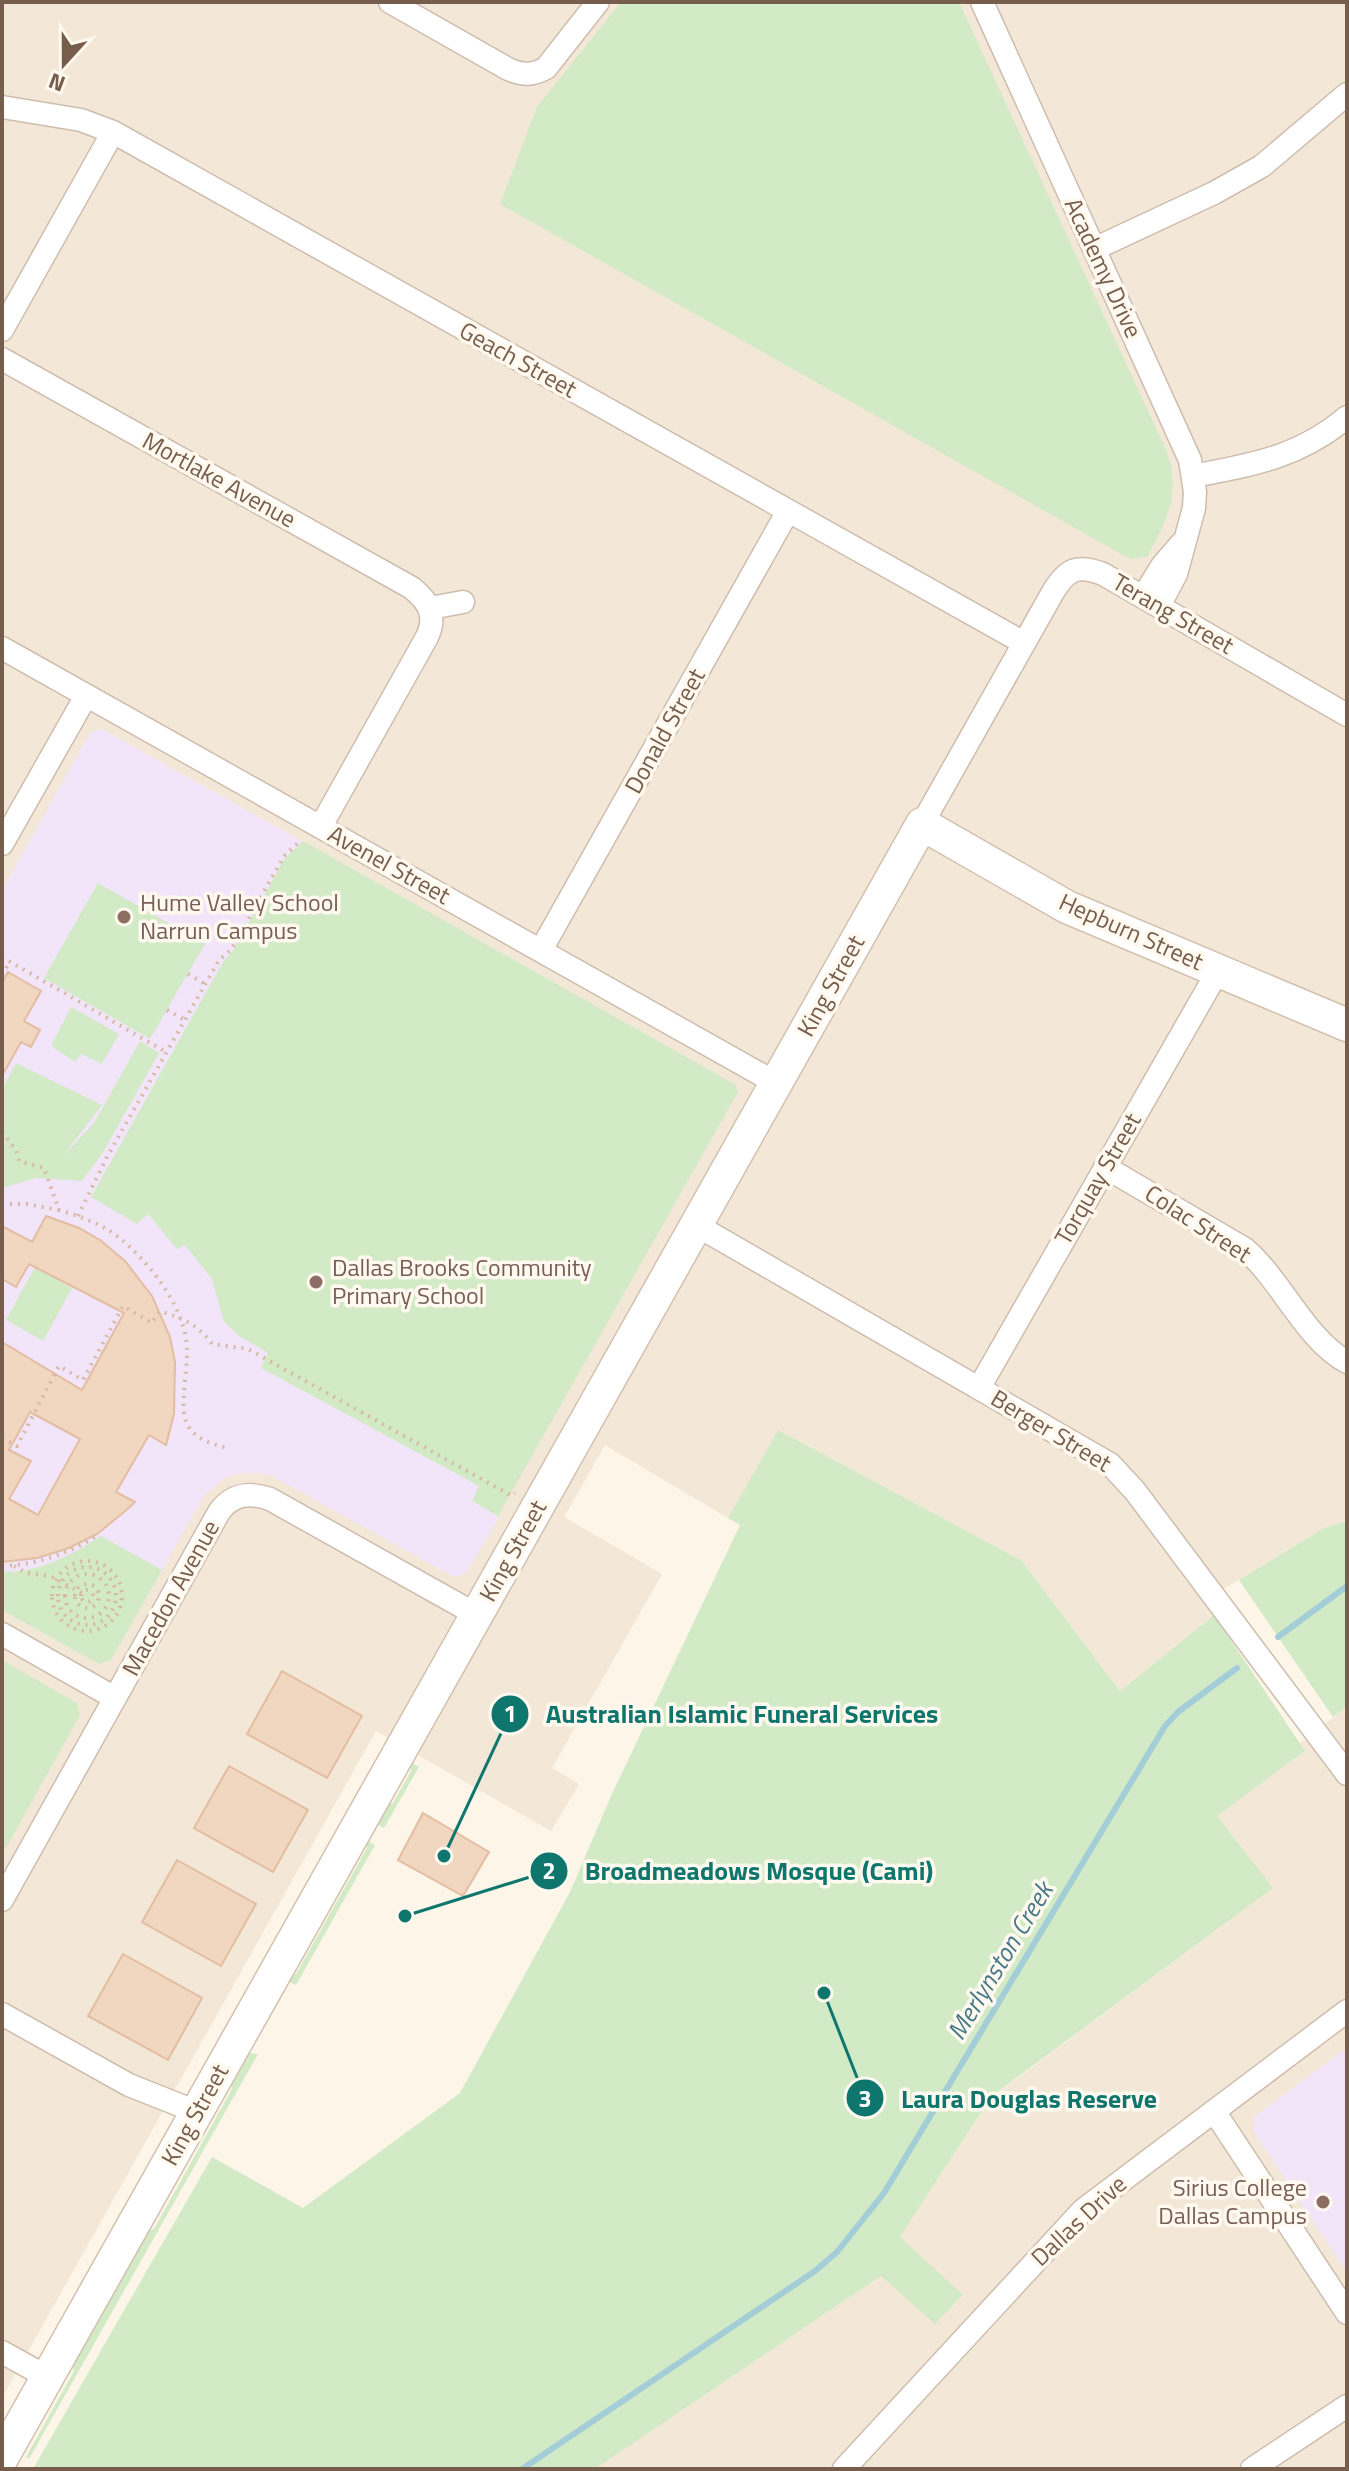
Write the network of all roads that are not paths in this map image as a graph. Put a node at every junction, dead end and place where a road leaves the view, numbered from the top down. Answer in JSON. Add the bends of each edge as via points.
{"nodes":[{"id":1,"x":390,"y":2,"type":"edge"},
{"id":2,"x":598,"y":2,"type":"edge"},
{"id":3,"x":987,"y":4,"type":"edge"},
{"id":4,"x":1347,"y":94,"type":"edge"},
{"id":5,"x":2,"y":107,"type":"edge"},
{"id":6,"x":113,"y":132,"type":"junction"},
{"id":7,"x":1094,"y":249,"type":"junction"},
{"id":8,"x":2,"y":330,"type":"edge"},
{"id":9,"x":2,"y":359,"type":"edge"},
{"id":10,"x":1347,"y":417,"type":"edge"},
{"id":11,"x":1193,"y":476,"type":"junction"},
{"id":12,"x":788,"y":511,"type":"junction"},
{"id":13,"x":463,"y":602,"type":"dead end"},
{"id":14,"x":1151,"y":602,"type":"junction"},
{"id":15,"x":430,"y":608,"type":"junction"},
{"id":16,"x":1024,"y":643,"type":"junction"},
{"id":17,"x":2,"y":648,"type":"edge"},
{"id":18,"x":86,"y":696,"type":"junction"},
{"id":19,"x":1347,"y":715,"type":"edge"},
{"id":20,"x":922,"y":824,"type":"junction"},
{"id":21,"x":312,"y":833,"type":"junction"},
{"id":22,"x":2,"y":844,"type":"edge"},
{"id":23,"x":541,"y":950,"type":"junction"},
{"id":24,"x":1218,"y":971,"type":"junction"},
{"id":25,"x":1347,"y":1025,"type":"edge"},
{"id":26,"x":776,"y":1083,"type":"junction"},
{"id":27,"x":1105,"y":1167,"type":"junction"},
{"id":28,"x":696,"y":1225,"type":"junction"},
{"id":29,"x":1347,"y":1362,"type":"edge"},
{"id":30,"x":979,"y":1388,"type":"junction"},
{"id":31,"x":477,"y":1615,"type":"junction"},
{"id":32,"x":2,"y":1634,"type":"edge"},
{"id":33,"x":115,"y":1698,"type":"junction"},
{"id":34,"x":1347,"y":1774,"type":"edge"},
{"id":35,"x":2,"y":1900,"type":"edge"},
{"id":36,"x":1347,"y":2011,"type":"edge"},
{"id":37,"x":2,"y":2014,"type":"edge"},
{"id":38,"x":1214,"y":2111,"type":"junction"},
{"id":39,"x":192,"y":2121,"type":"junction"},
{"id":40,"x":1347,"y":2313,"type":"edge"},
{"id":41,"x":2,"y":2352,"type":"edge"},
{"id":42,"x":47,"y":2377,"type":"junction"},
{"id":43,"x":1347,"y":2406,"type":"edge"},
{"id":44,"x":2,"y":2458,"type":"edge"},
{"id":45,"x":844,"y":2469,"type":"edge"},
{"id":46,"x":1252,"y":2469,"type":"edge"}],
"edges":[{"from":1,"to":2,"type":"street","via":[[508,69],[533,74],[546,68]]},
{"from":3,"to":7,"type":"street","name":"Academy Drive"},
{"from":4,"to":7,"type":"street","via":[[1262,166]]},
{"from":5,"to":6,"type":"street","name":"Geach Street","via":[[81,120]]},
{"from":6,"to":8,"type":"street"},
{"from":6,"to":12,"type":"street","name":"Geach Street"},
{"from":7,"to":11,"type":"street","name":"Academy Drive","via":[[1185,445]]},
{"from":9,"to":15,"type":"street","name":"Mortlake Avenue","via":[[412,588]]},
{"from":10,"to":11,"type":"street","via":[[1293,452]]},
{"from":11,"to":14,"type":"street","name":"Academy Drive","via":[[1194,508],[1185,541],[1162,566]]},
{"from":12,"to":16,"type":"street","name":"Geach Street"},
{"from":12,"to":23,"type":"street","name":"Donald Street"},
{"from":13,"to":15,"type":"street"},
{"from":14,"to":16,"type":"street","name":"Terang Street","via":[[1092,570],[1073,569],[1059,582]]},
{"from":14,"to":19,"type":"street","name":"Terang Street"},
{"from":15,"to":21,"type":"street","via":[[427,637]]},
{"from":16,"to":20,"type":"street","name":"King Street"},
{"from":17,"to":18,"type":"street","name":"Avenel Street"},
{"from":18,"to":21,"type":"street","name":"Avenel Street"},
{"from":18,"to":22,"type":"street"},
{"from":20,"to":24,"type":"street","name":"Hepburn Street","via":[[1067,907]]},
{"from":20,"to":26,"type":"street","name":"King Street"},
{"from":21,"to":23,"type":"street","name":"Avenel Street"},
{"from":23,"to":26,"type":"street","name":"Avenel Street"},
{"from":24,"to":25,"type":"street","name":"Hepburn Street"},
{"from":24,"to":27,"type":"street","name":"Torquay Street"},
{"from":26,"to":28,"type":"street","name":"King Street"},
{"from":27,"to":29,"type":"street","name":"Colac Street","via":[[1245,1249],[1326,1347]]},
{"from":27,"to":30,"type":"street","name":"Torquay Street"},
{"from":28,"to":30,"type":"street","name":"Berger Street"},
{"from":28,"to":31,"type":"street","name":"King Street"},
{"from":30,"to":34,"type":"street","name":"Berger Street","via":[[1121,1473]]},
{"from":31,"to":33,"type":"street","name":"Macedon Avenue","via":[[270,1499],[242,1496],[219,1512]]},
{"from":31,"to":39,"type":"street","name":"King Street"},
{"from":32,"to":33,"type":"street"},
{"from":33,"to":35,"type":"street","name":"Macedon Avenue"},
{"from":36,"to":38,"type":"street","name":"Dallas Drive"},
{"from":37,"to":39,"type":"street"},
{"from":38,"to":40,"type":"street"},
{"from":38,"to":45,"type":"street","name":"Dallas Drive","via":[[1083,2210]]},
{"from":39,"to":42,"type":"street","name":"King Street"},
{"from":41,"to":42,"type":"street"},
{"from":42,"to":44,"type":"street","name":"King Street"},
{"from":43,"to":46,"type":"street"}]}
